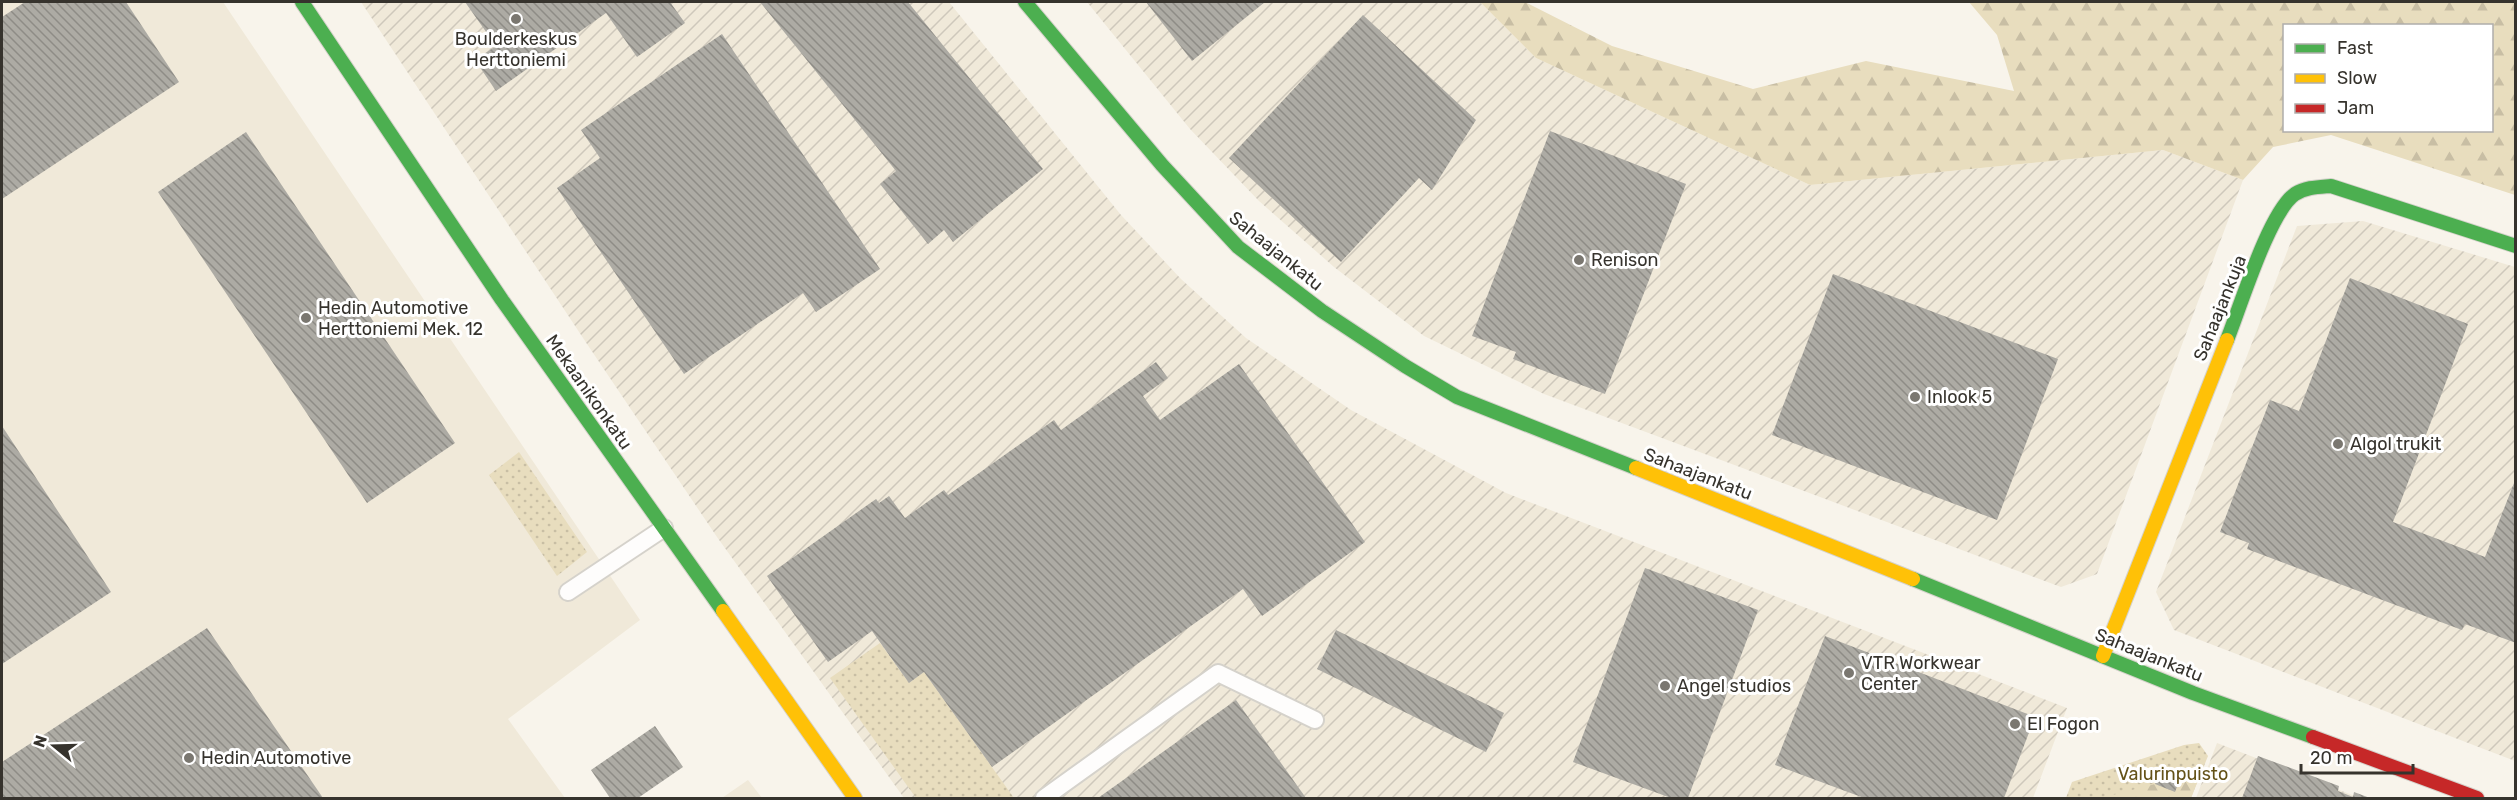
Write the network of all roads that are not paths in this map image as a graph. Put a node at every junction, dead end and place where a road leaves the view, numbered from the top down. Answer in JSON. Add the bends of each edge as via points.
{"nodes":[{"id":1,"x":302,"y":2,"type":"edge"},
{"id":2,"x":1025,"y":2,"type":"edge"},
{"id":3,"x":2516,"y":246,"type":"edge"},
{"id":4,"x":664,"y":528,"type":"junction"},
{"id":5,"x":568,"y":592,"type":"dead end"},
{"id":6,"x":2103,"y":656,"type":"junction"},
{"id":7,"x":1315,"y":720,"type":"dead end"},
{"id":8,"x":855,"y":798,"type":"edge"},
{"id":9,"x":1044,"y":798,"type":"edge"},
{"id":10,"x":2477,"y":798,"type":"edge"}],
"edges":[{"from":1,"to":4,"type":"street","name":"Mekaanikonkatu","via":[[502,300]]},
{"from":2,"to":6,"type":"street","name":"Sahaajankatu","via":[[1162,165],[1238,247],[1405,366],[1467,401]]},
{"from":3,"to":6,"type":"street","name":"Sahaajankuja","via":[[2331,186],[2309,186],[2283,206],[2272,225]]},
{"from":4,"to":5,"type":"lane"},
{"from":4,"to":8,"type":"street","name":"Mekaanikonkatu"},
{"from":6,"to":10,"type":"street","name":"Sahaajankatu"},
{"from":7,"to":9,"type":"lane","via":[[1218,673]]}]}
